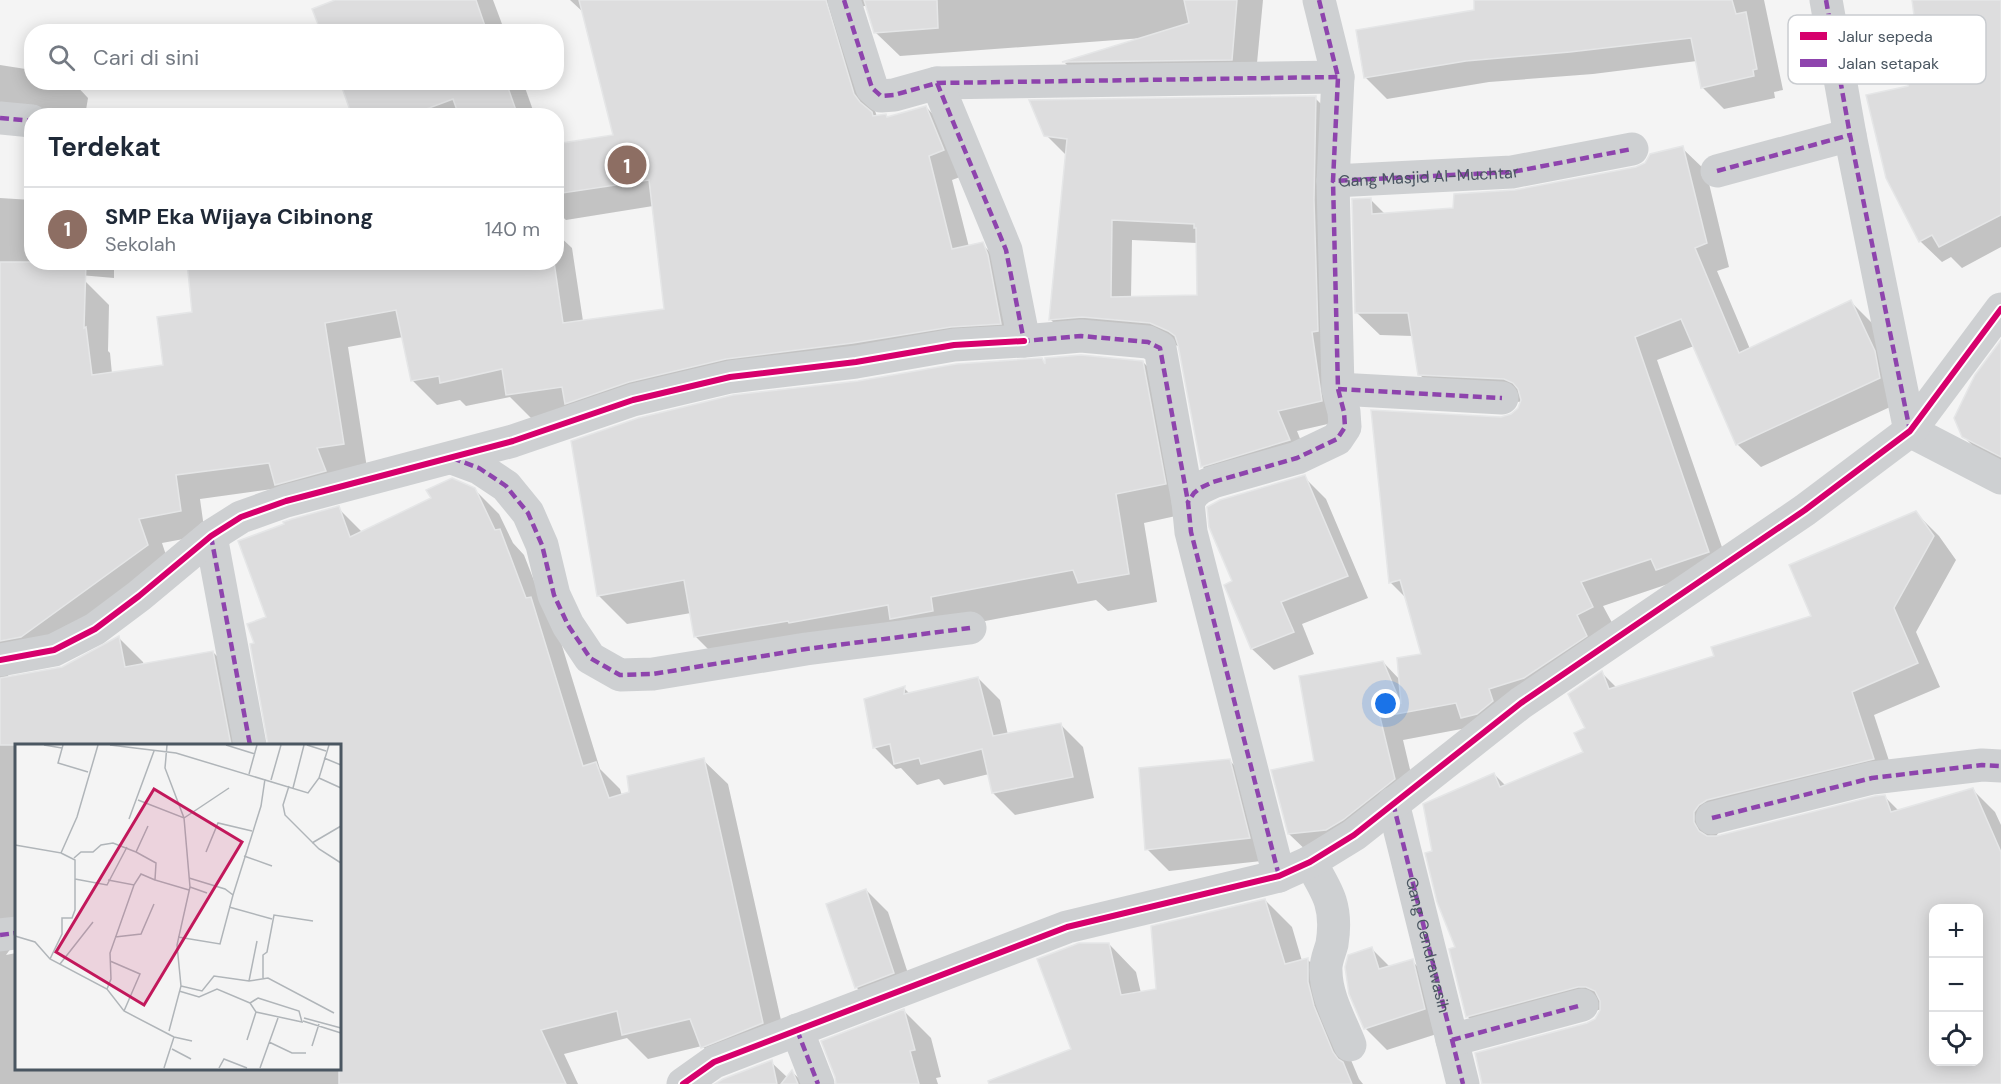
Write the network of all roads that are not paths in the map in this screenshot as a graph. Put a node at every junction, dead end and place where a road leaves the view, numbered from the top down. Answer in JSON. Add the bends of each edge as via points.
{"nodes":[{"id":1,"x":844,"y":0,"type":"edge"},
{"id":2,"x":1319,"y":0,"type":"edge"},
{"id":3,"x":1827,"y":0,"type":"edge"},
{"id":4,"x":1830,"y":15,"type":"edge"},
{"id":5,"x":1338,"y":77,"type":"junction"},
{"id":6,"x":937,"y":83,"type":"junction"},
{"id":7,"x":1841,"y":84,"type":"edge"},
{"id":8,"x":0,"y":118,"type":"edge"},
{"id":9,"x":24,"y":121,"type":"edge"},
{"id":10,"x":1850,"y":135,"type":"junction"},
{"id":11,"x":1632,"y":149,"type":"dead end"},
{"id":12,"x":1717,"y":171,"type":"dead end"},
{"id":13,"x":1333,"y":181,"type":"junction"},
{"id":14,"x":2001,"y":309,"type":"edge"},
{"id":15,"x":1024,"y":341,"type":"junction"},
{"id":16,"x":1338,"y":389,"type":"junction"},
{"id":17,"x":1502,"y":399,"type":"dead end"},
{"id":18,"x":1910,"y":431,"type":"junction"},
{"id":19,"x":452,"y":458,"type":"junction"},
{"id":20,"x":2001,"y":478,"type":"edge"},
{"id":21,"x":1188,"y":502,"type":"junction"},
{"id":22,"x":211,"y":536,"type":"junction"},
{"id":23,"x":969,"y":628,"type":"dead end"},
{"id":24,"x":0,"y":660,"type":"edge"},
{"id":25,"x":250,"y":744,"type":"edge"},
{"id":26,"x":2001,"y":766,"type":"edge"},
{"id":27,"x":1393,"y":803,"type":"junction"},
{"id":28,"x":1712,"y":818,"type":"dead end"},
{"id":29,"x":1310,"y":862,"type":"junction"},
{"id":30,"x":1279,"y":876,"type":"junction"},
{"id":31,"x":15,"y":933,"type":"edge"},
{"id":32,"x":0,"y":935,"type":"edge"},
{"id":33,"x":1582,"y":1005,"type":"dead end"},
{"id":34,"x":797,"y":1030,"type":"junction"},
{"id":35,"x":1452,"y":1040,"type":"junction"},
{"id":36,"x":1350,"y":1045,"type":"dead end"},
{"id":37,"x":683,"y":1084,"type":"edge"},
{"id":38,"x":818,"y":1084,"type":"edge"},
{"id":39,"x":1463,"y":1084,"type":"edge"}],
"edges":[{"from":1,"to":6,"type":"street","via":[[872,88],[880,96]]},
{"from":2,"to":5,"type":"street","name":"Gang Masjid Al-Muchtar"},
{"from":3,"to":4,"type":"street"},
{"from":5,"to":6,"type":"street"},
{"from":5,"to":13,"type":"street","name":"Gang Masjid Al-Muchtar"},
{"from":6,"to":15,"type":"street","via":[[1006,250]]},
{"from":7,"to":10,"type":"street"},
{"from":8,"to":9,"type":"street"},
{"from":10,"to":12,"type":"street"},
{"from":10,"to":18,"type":"street"},
{"from":11,"to":13,"type":"street","name":"Gang Masjid Al-Muchtar","via":[[1512,172]]},
{"from":13,"to":16,"type":"street"},
{"from":14,"to":18,"type":"street"},
{"from":15,"to":19,"type":"street","via":[[954,345],[730,377],[633,400]]},
{"from":15,"to":21,"type":"street","via":[[1081,336],[1140,341],[1160,348]]},
{"from":16,"to":17,"type":"street"},
{"from":16,"to":21,"type":"street","via":[[1345,427],[1337,439],[1297,458],[1213,482],[1194,493]]},
{"from":18,"to":20,"type":"street"},
{"from":18,"to":27,"type":"street","via":[[1804,510],[1521,703]]},
{"from":19,"to":22,"type":"street","via":[[286,501],[241,517]]},
{"from":19,"to":23,"type":"street","via":[[479,468],[506,486],[528,513],[542,545],[554,595],[568,625],[590,658],[620,675],[653,674]]},
{"from":21,"to":30,"type":"street","via":[[1191,532]]},
{"from":22,"to":24,"type":"street","via":[[95,630],[54,650]]},
{"from":22,"to":25,"type":"street"},
{"from":26,"to":28,"type":"street","via":[[1872,778]]},
{"from":27,"to":29,"type":"street","via":[[1354,835]]},
{"from":27,"to":35,"type":"street","name":"Gang Cendrawasih"},
{"from":29,"to":30,"type":"street"},
{"from":29,"to":36,"type":"street","via":[[1335,917],[1325,969]]},
{"from":30,"to":34,"type":"street","via":[[1067,927]]},
{"from":31,"to":32,"type":"street"},
{"from":33,"to":35,"type":"street"},
{"from":34,"to":37,"type":"street","via":[[714,1062]]},
{"from":34,"to":38,"type":"street"},
{"from":35,"to":39,"type":"street","name":"Gang Cendrawasih"}]}
